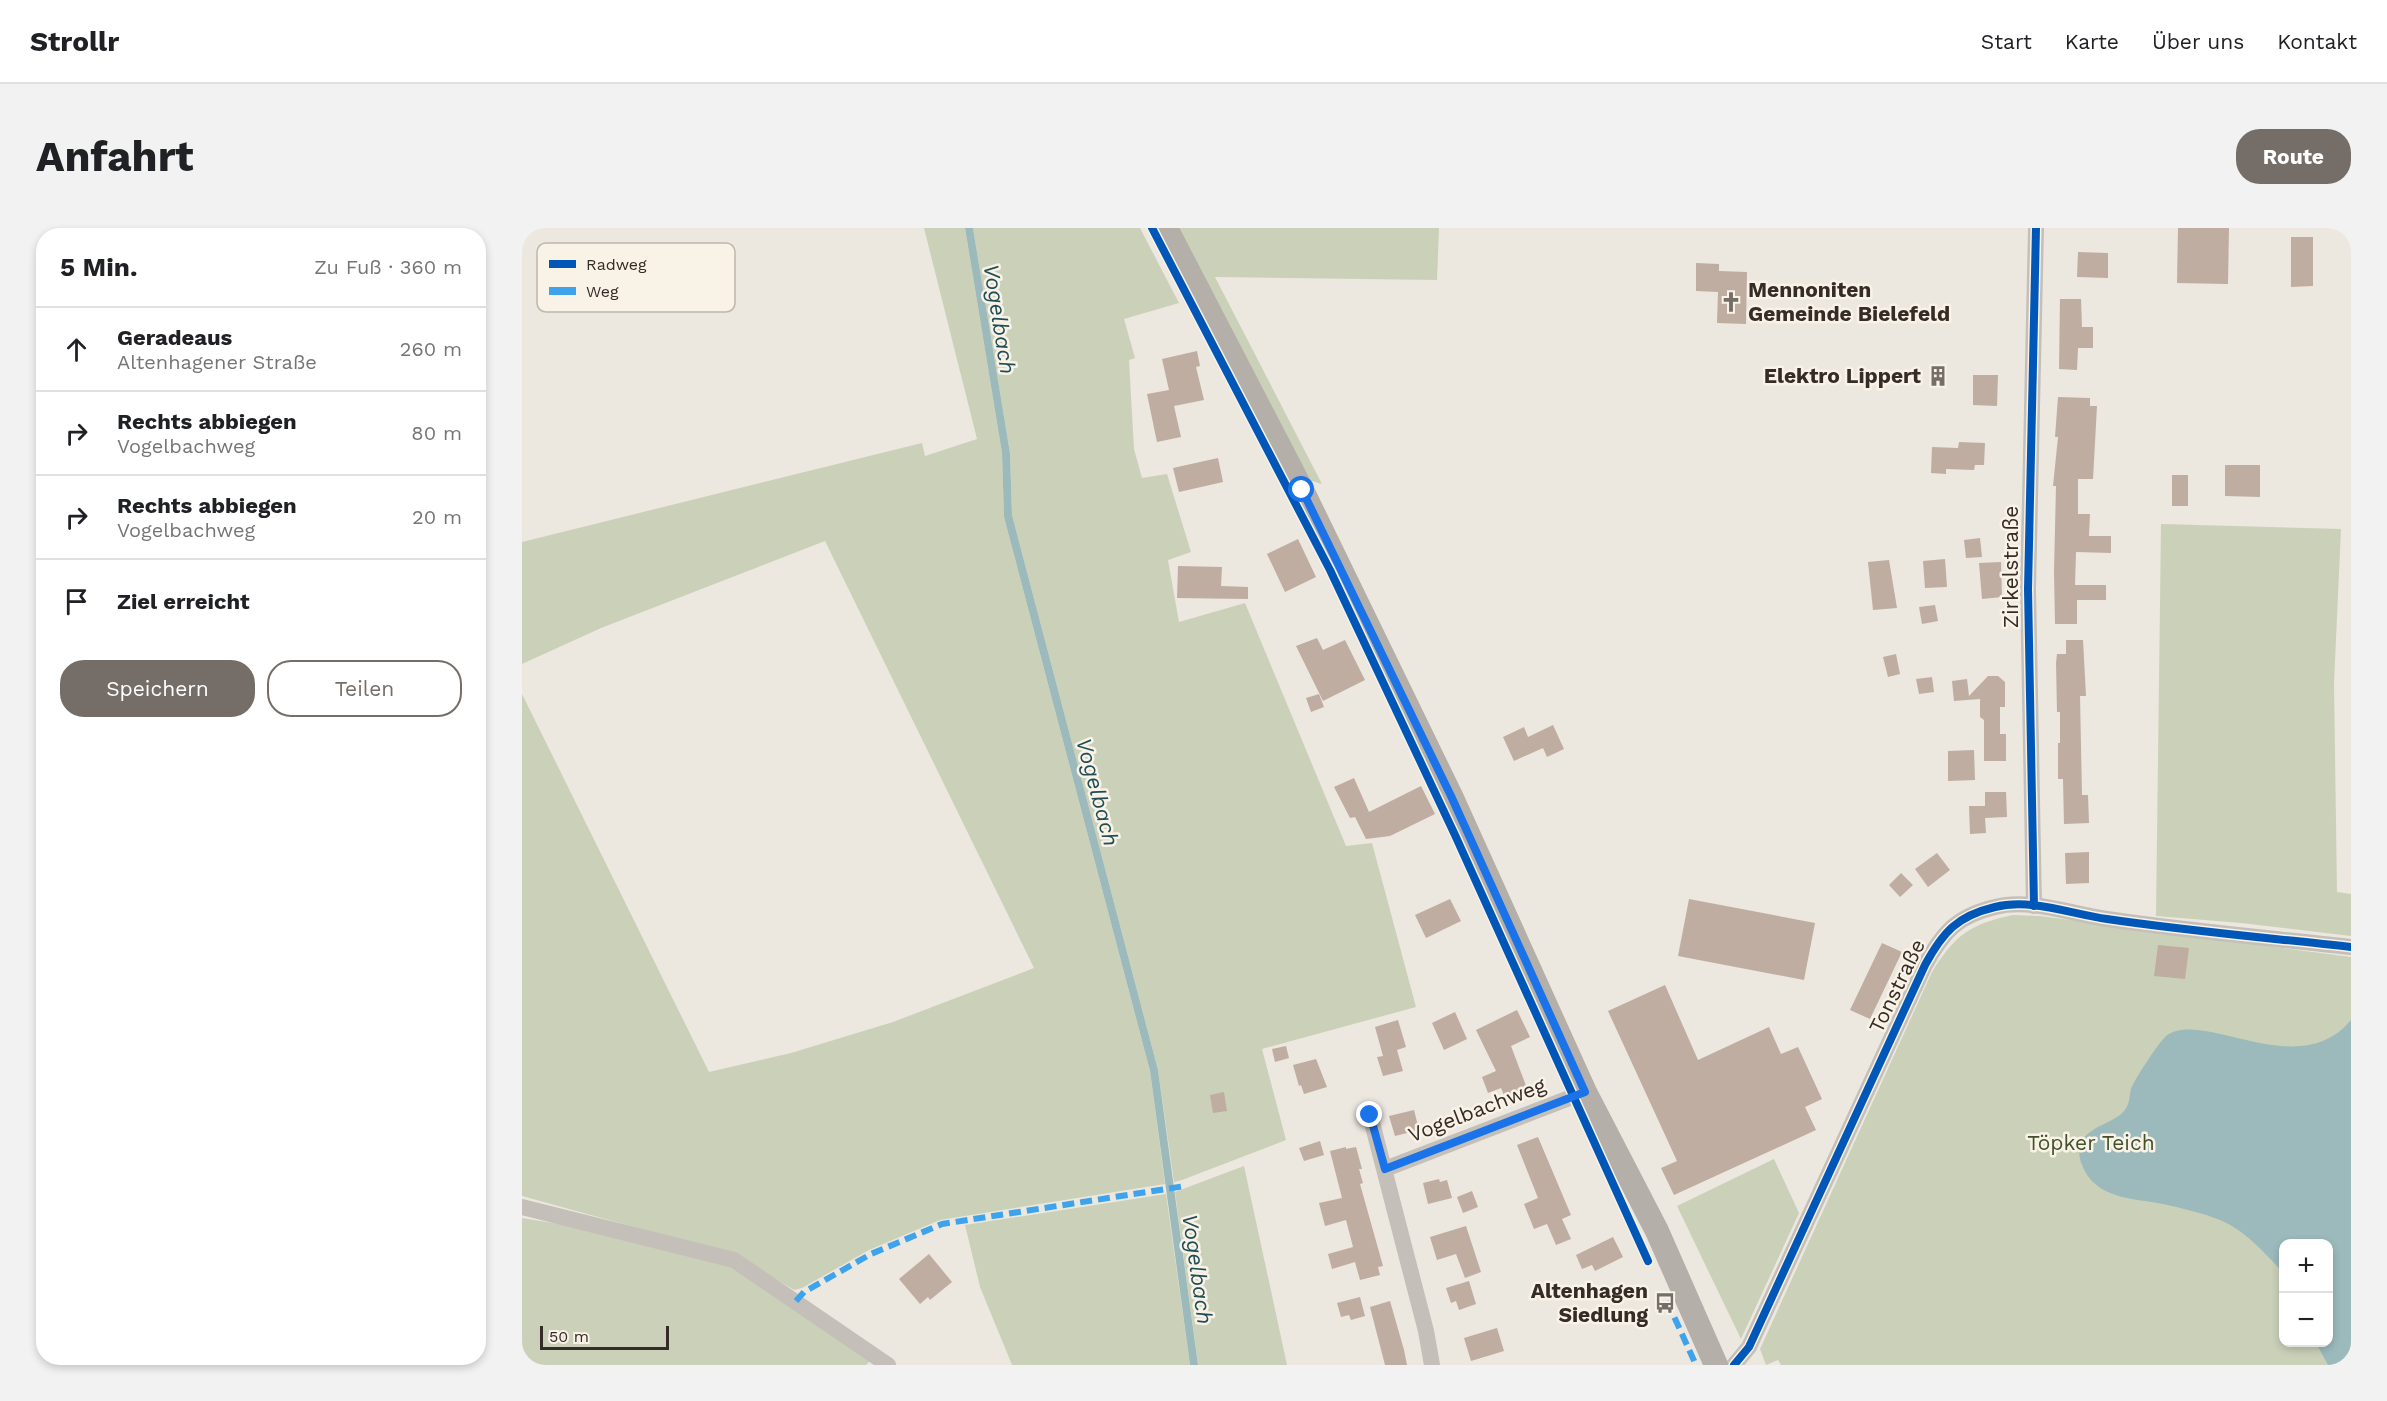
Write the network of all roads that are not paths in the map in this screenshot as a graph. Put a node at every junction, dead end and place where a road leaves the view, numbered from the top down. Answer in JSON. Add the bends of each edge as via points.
{"nodes":[{"id":1,"x":1166,"y":228,"type":"edge"},
{"id":2,"x":2036,"y":228,"type":"edge"},
{"id":3,"x":2034,"y":906,"type":"junction"},
{"id":4,"x":2351,"y":947,"type":"edge"},
{"id":5,"x":1585,"y":1092,"type":"junction"},
{"id":6,"x":1370,"y":1115,"type":"dead end"},
{"id":7,"x":1385,"y":1169,"type":"junction"},
{"id":8,"x":522,"y":1206,"type":"edge"},
{"id":9,"x":888,"y":1365,"type":"edge"},
{"id":10,"x":1432,"y":1365,"type":"edge"},
{"id":11,"x":1716,"y":1365,"type":"edge"},
{"id":12,"x":1734,"y":1365,"type":"edge"}],
"edges":[{"from":1,"to":5,"type":"main road","via":[[1302,490],[1426,744]]},
{"from":2,"to":3,"type":"street","name":"Zirkelstraße","via":[[2028,589]]},
{"from":3,"to":4,"type":"street","name":"Tonstraße","via":[[2106,919]]},
{"from":3,"to":12,"type":"street","name":"Tonstraße","via":[[1997,906],[1977,911],[1951,926],[1938,941],[1749,1347]]},
{"from":5,"to":7,"type":"street","name":"Vogelbachweg"},
{"from":5,"to":11,"type":"main road","via":[[1657,1231]]},
{"from":6,"to":7,"type":"street","name":"Vogelbachweg"},
{"from":7,"to":10,"type":"street","name":"Vogelbachweg"},
{"from":8,"to":9,"type":"street","via":[[734,1260]]}]}
